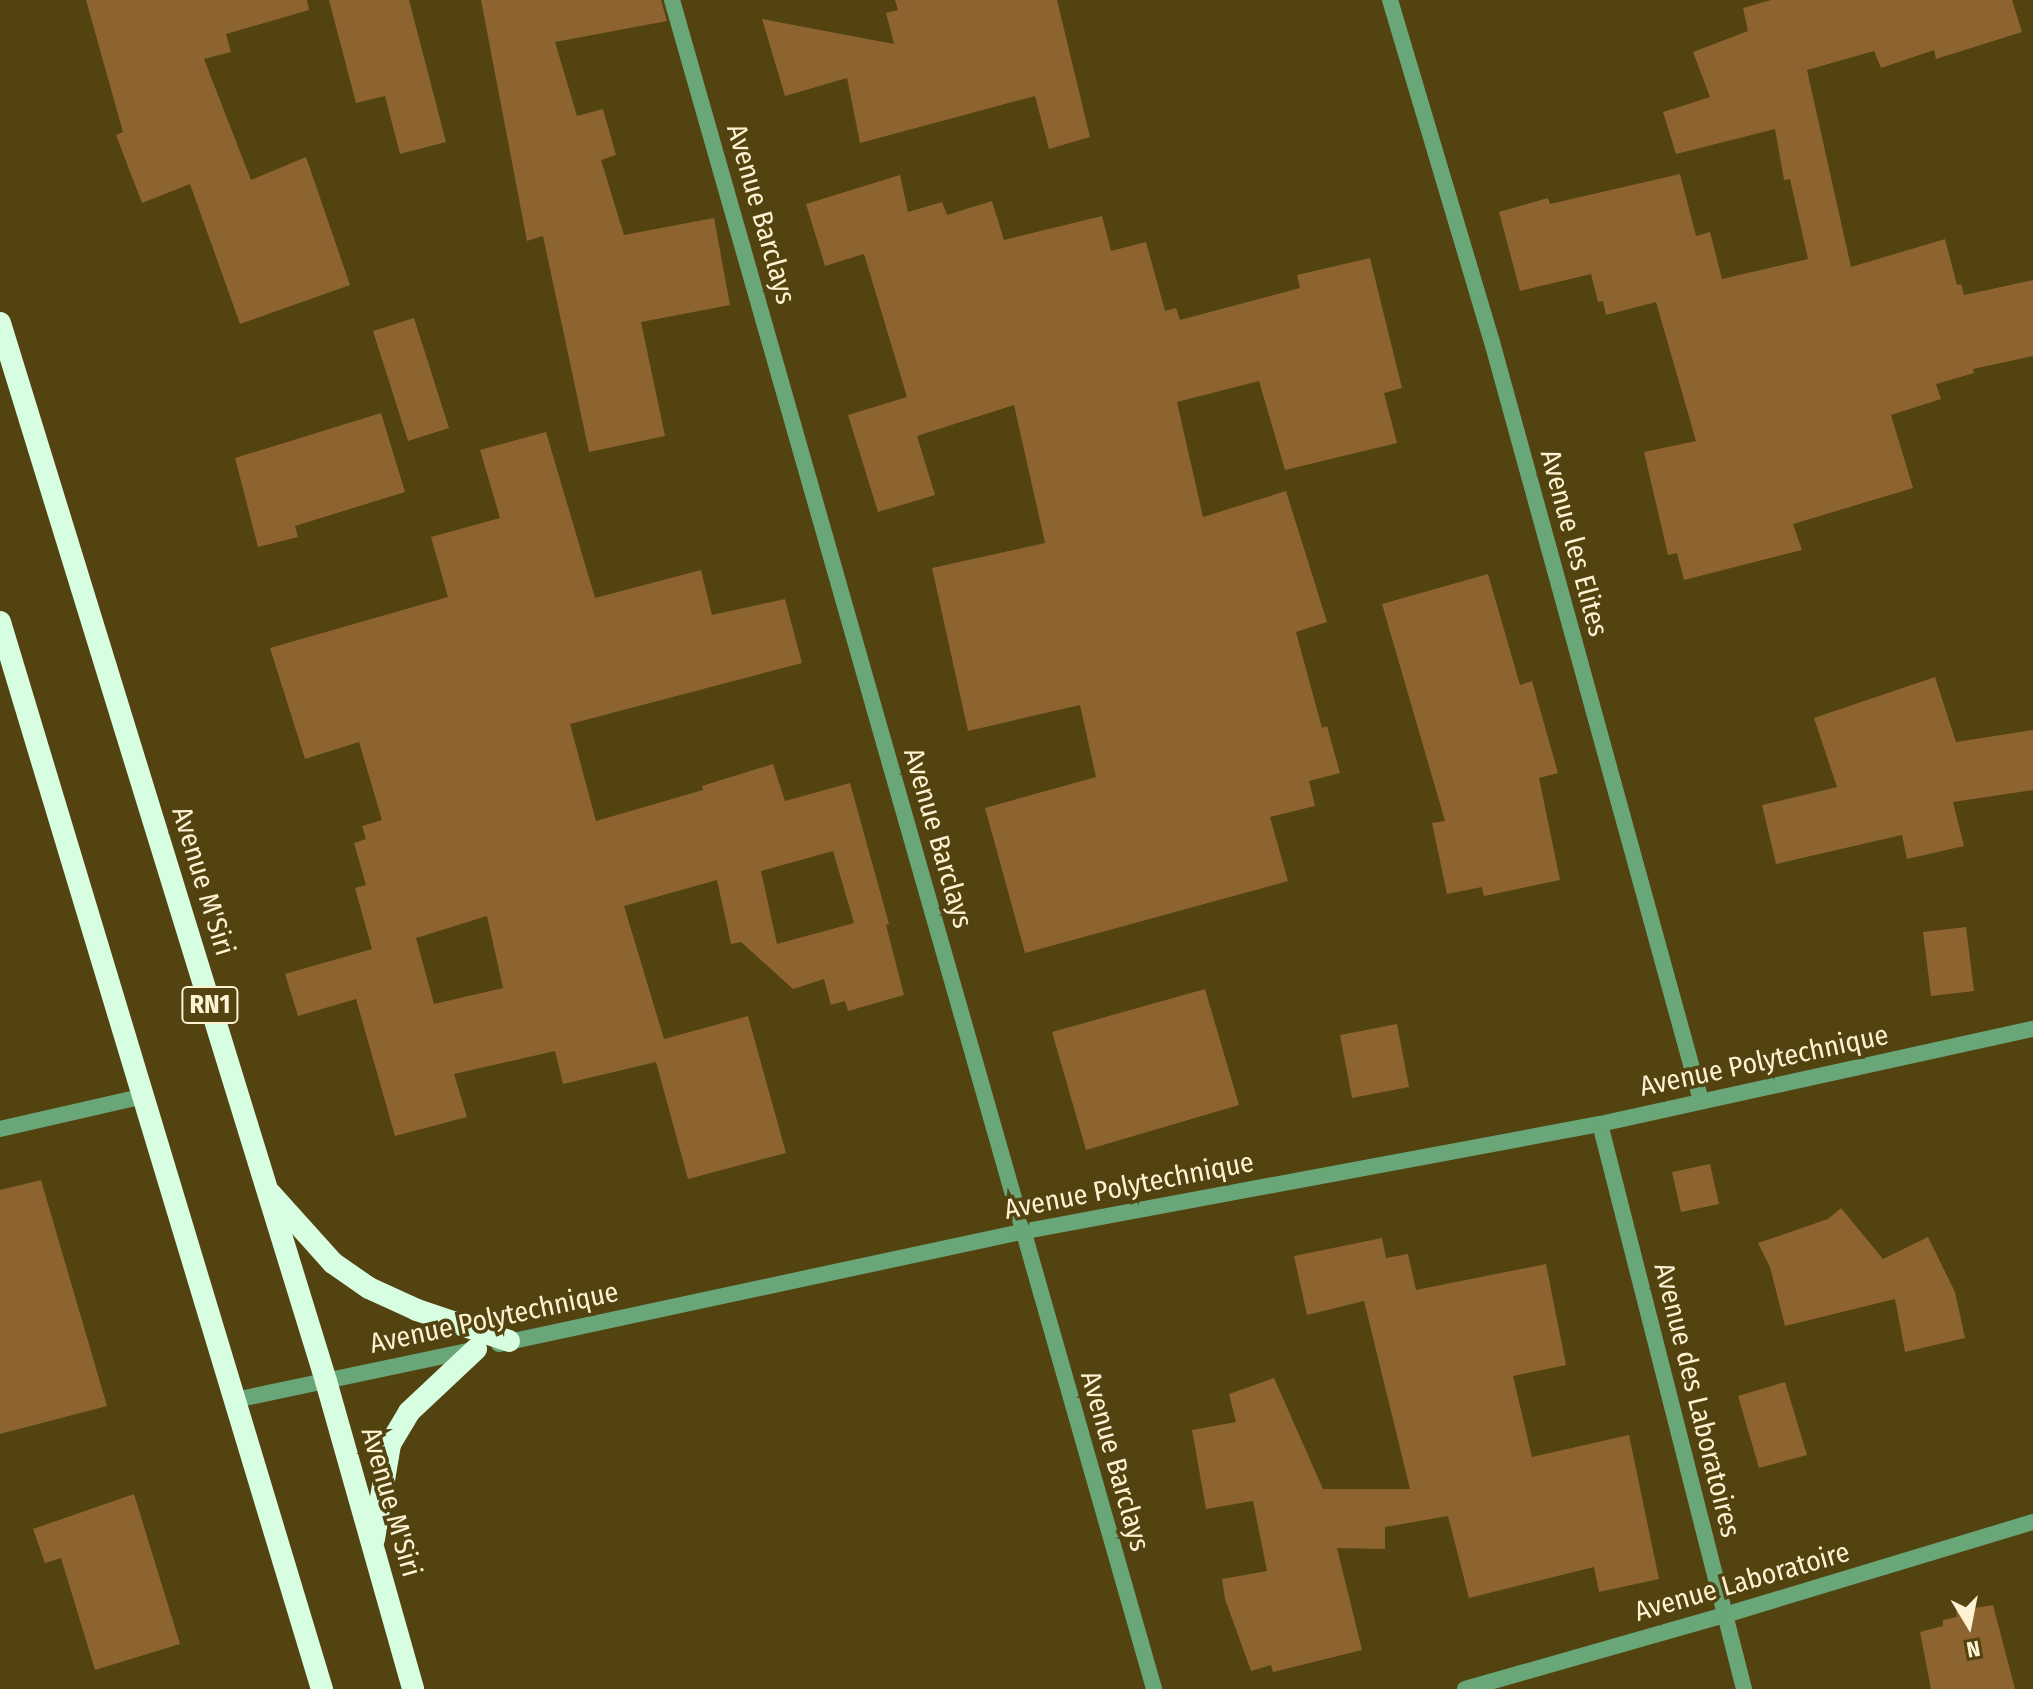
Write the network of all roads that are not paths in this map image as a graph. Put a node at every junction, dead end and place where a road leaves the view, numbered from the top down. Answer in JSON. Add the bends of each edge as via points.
{"nodes":[{"id":1,"x":672,"y":0,"type":"edge"},
{"id":2,"x":1390,"y":0,"type":"edge"},
{"id":3,"x":0,"y":323,"type":"edge"},
{"id":4,"x":0,"y":622,"type":"edge"},
{"id":5,"x":2033,"y":1029,"type":"edge"},
{"id":6,"x":144,"y":1096,"type":"junction"},
{"id":7,"x":1701,"y":1101,"type":"junction"},
{"id":8,"x":1600,"y":1124,"type":"junction"},
{"id":9,"x":0,"y":1129,"type":"edge"},
{"id":10,"x":267,"y":1190,"type":"junction"},
{"id":11,"x":1021,"y":1232,"type":"junction"},
{"id":12,"x":509,"y":1341,"type":"junction"},
{"id":13,"x":476,"y":1349,"type":"junction"},
{"id":14,"x":326,"y":1381,"type":"junction"},
{"id":15,"x":235,"y":1400,"type":"junction"},
{"id":16,"x":2033,"y":1522,"type":"edge"},
{"id":17,"x":373,"y":1548,"type":"junction"},
{"id":18,"x":1725,"y":1615,"type":"junction"},
{"id":19,"x":322,"y":1689,"type":"edge"},
{"id":20,"x":413,"y":1689,"type":"edge"},
{"id":21,"x":1154,"y":1689,"type":"edge"},
{"id":22,"x":1465,"y":1689,"type":"edge"},
{"id":23,"x":1744,"y":1689,"type":"edge"}],
"edges":[{"from":1,"to":11,"type":"street","name":"Avenue Barclays"},
{"from":2,"to":7,"type":"street","name":"Avenue les Elites","via":[[1492,342]]},
{"from":3,"to":10,"type":"highway","name":"Avenue M'Siri","number":"RN1"},
{"from":4,"to":6,"type":"highway"},
{"from":5,"to":7,"type":"street","name":"Avenue Polytechnique"},
{"from":6,"to":9,"type":"street"},
{"from":6,"to":15,"type":"highway"},
{"from":7,"to":8,"type":"street","name":"Avenue Polytechnique"},
{"from":8,"to":11,"type":"street","name":"Avenue Polytechnique"},
{"from":8,"to":18,"type":"street","name":"Avenue des Laboratoires"},
{"from":10,"to":12,"type":"highway","via":[[333,1263],[369,1288]]},
{"from":10,"to":14,"type":"highway","name":"Avenue M'Siri","number":"RN1"},
{"from":11,"to":12,"type":"street","name":"Avenue Polytechnique"},
{"from":11,"to":21,"type":"street","name":"Avenue Barclays"},
{"from":12,"to":13,"type":"street","name":"Avenue Polytechnique"},
{"from":13,"to":14,"type":"street","name":"Avenue Polytechnique"},
{"from":13,"to":17,"type":"highway","via":[[409,1412],[390,1444]]},
{"from":14,"to":15,"type":"street","name":"Avenue Polytechnique"},
{"from":14,"to":17,"type":"highway","name":"Avenue M'Siri","number":"RN1"},
{"from":15,"to":19,"type":"highway"},
{"from":16,"to":18,"type":"street","name":"Avenue Laboratoire"},
{"from":17,"to":20,"type":"highway","name":"Avenue M'Siri","number":"RN1"},
{"from":18,"to":22,"type":"street","name":"Avenue Laboratoire"},
{"from":18,"to":23,"type":"street","name":"Avenue des Laboratoires"}]}
